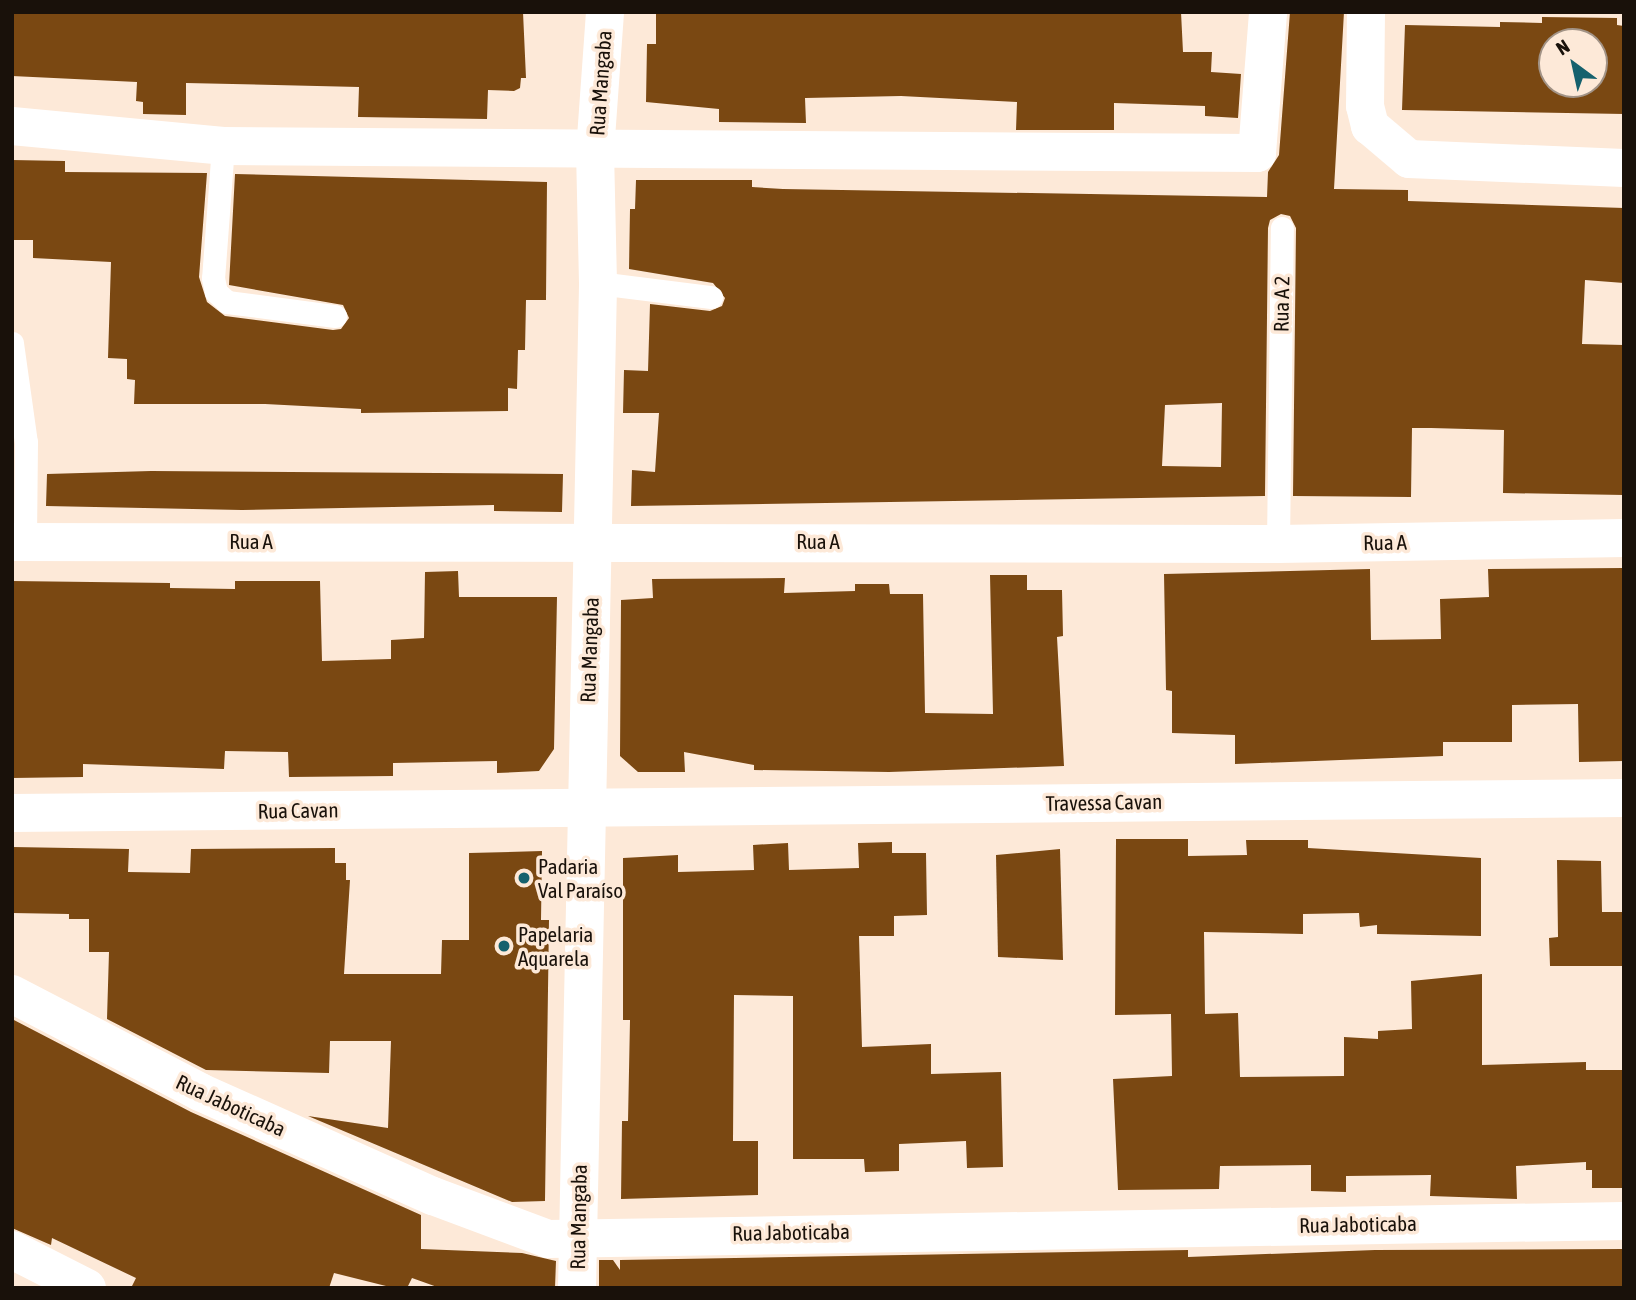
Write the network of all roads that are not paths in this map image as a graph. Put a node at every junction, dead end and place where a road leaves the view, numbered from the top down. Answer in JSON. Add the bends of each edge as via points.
{"nodes":[{"id":1,"x":604,"y":12,"type":"edge"},
{"id":2,"x":1268,"y":12,"type":"edge"},
{"id":3,"x":1366,"y":12,"type":"edge"},
{"id":4,"x":12,"y":126,"type":"edge"},
{"id":5,"x":223,"y":146,"type":"junction"},
{"id":6,"x":595,"y":152,"type":"junction"},
{"id":7,"x":1624,"y":168,"type":"edge"},
{"id":8,"x":1282,"y":228,"type":"dead end"},
{"id":9,"x":598,"y":283,"type":"junction"},
{"id":10,"x":711,"y":297,"type":"dead end"},
{"id":11,"x":335,"y":316,"type":"dead end"},
{"id":12,"x":12,"y":343,"type":"edge"},
{"id":13,"x":19,"y":443,"type":"edge"},
{"id":14,"x":1624,"y":538,"type":"edge"},
{"id":15,"x":592,"y":540,"type":"junction"},
{"id":16,"x":19,"y":542,"type":"edge"},
{"id":17,"x":1278,"y":544,"type":"junction"},
{"id":18,"x":1624,"y":797,"type":"edge"},
{"id":19,"x":584,"y":807,"type":"junction"},
{"id":20,"x":12,"y":813,"type":"edge"},
{"id":21,"x":12,"y":994,"type":"edge"},
{"id":22,"x":1624,"y":1221,"type":"edge"},
{"id":23,"x":577,"y":1235,"type":"junction"},
{"id":24,"x":12,"y":1250,"type":"edge"},
{"id":25,"x":87,"y":1288,"type":"edge"},
{"id":26,"x":576,"y":1288,"type":"edge"}],
"edges":[{"from":1,"to":6,"type":"street","name":"Rua Mangaba"},
{"from":2,"to":6,"type":"street","via":[[1256,153]]},
{"from":3,"to":7,"type":"street","via":[[1370,126],[1409,159]]},
{"from":4,"to":5,"type":"street"},
{"from":5,"to":6,"type":"street"},
{"from":5,"to":11,"type":"lane","via":[[213,278],[216,292],[227,302]]},
{"from":6,"to":9,"type":"street","name":"Rua Mangaba"},
{"from":8,"to":17,"type":"lane","name":"Rua A 2"},
{"from":9,"to":10,"type":"lane"},
{"from":9,"to":15,"type":"street","name":"Rua Mangaba"},
{"from":12,"to":13,"type":"lane"},
{"from":13,"to":16,"type":"lane"},
{"from":14,"to":17,"type":"street","name":"Rua A"},
{"from":15,"to":16,"type":"street","name":"Rua A"},
{"from":15,"to":17,"type":"street","name":"Rua A"},
{"from":15,"to":19,"type":"street","name":"Rua Mangaba"},
{"from":18,"to":19,"type":"street","name":"Travessa Cavan"},
{"from":19,"to":20,"type":"street","name":"Rua Cavan"},
{"from":19,"to":23,"type":"street","name":"Rua Mangaba"},
{"from":21,"to":23,"type":"street","name":"Rua Jaboticaba","via":[[200,1092],[433,1196],[548,1239]]},
{"from":22,"to":23,"type":"street","name":"Rua Jaboticaba"},
{"from":23,"to":26,"type":"street","name":"Rua Mangaba"},
{"from":24,"to":25,"type":"street"}]}
